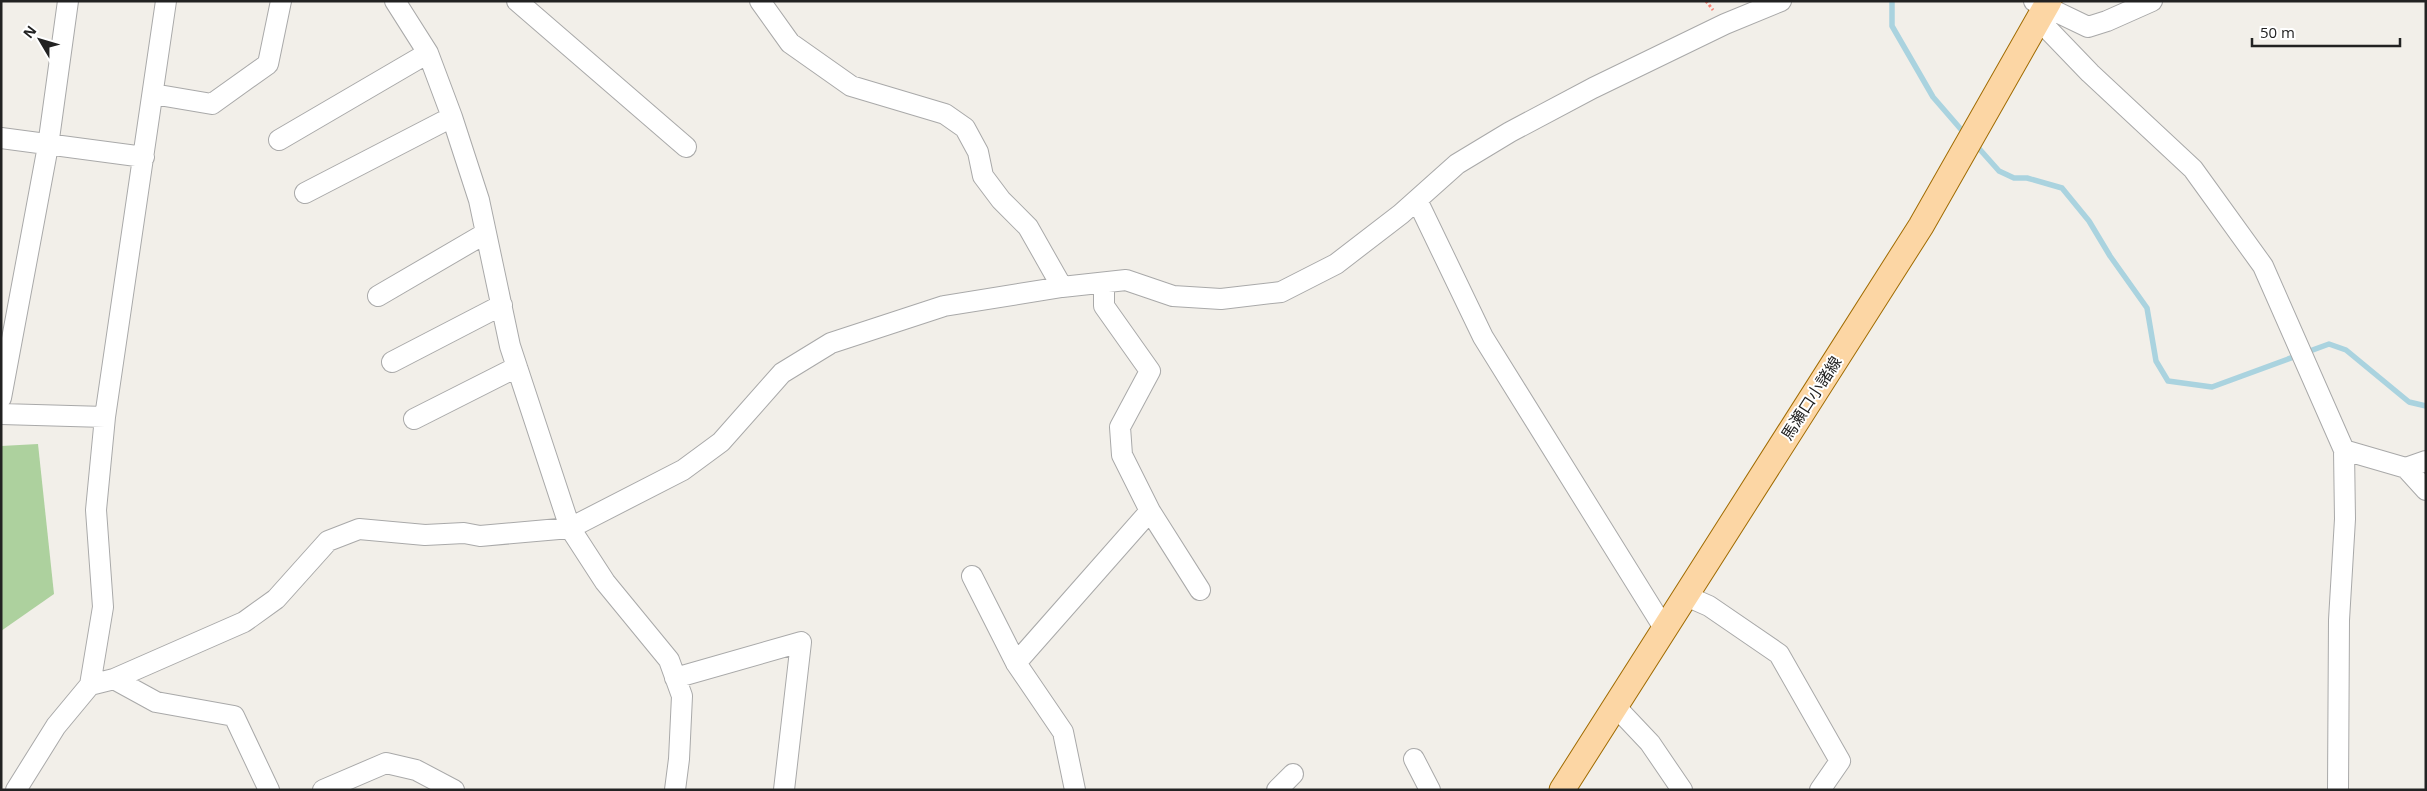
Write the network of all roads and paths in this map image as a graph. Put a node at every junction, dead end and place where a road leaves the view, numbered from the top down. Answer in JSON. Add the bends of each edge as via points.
{"nodes":[{"id":1,"x":68,"y":1,"type":"edge"},
{"id":2,"x":166,"y":1,"type":"edge"},
{"id":3,"x":281,"y":1,"type":"edge"},
{"id":4,"x":395,"y":1,"type":"edge"},
{"id":5,"x":517,"y":1,"type":"edge"},
{"id":6,"x":760,"y":1,"type":"edge"},
{"id":7,"x":1781,"y":1,"type":"edge"},
{"id":8,"x":2152,"y":1,"type":"edge"},
{"id":9,"x":2042,"y":7,"type":"edge"},
{"id":10,"x":428,"y":53,"type":"junction"},
{"id":11,"x":153,"y":94,"type":"junction"},
{"id":12,"x":452,"y":117,"type":"junction"},
{"id":13,"x":1,"y":138,"type":"edge"},
{"id":14,"x":279,"y":140,"type":"dead end"},
{"id":15,"x":48,"y":146,"type":"junction"},
{"id":16,"x":686,"y":147,"type":"dead end"},
{"id":17,"x":144,"y":157,"type":"junction"},
{"id":18,"x":305,"y":192,"type":"dead end"},
{"id":19,"x":1417,"y":200,"type":"junction"},
{"id":20,"x":486,"y":233,"type":"junction"},
{"id":21,"x":1104,"y":283,"type":"junction"},
{"id":22,"x":1062,"y":287,"type":"junction"},
{"id":23,"x":378,"y":296,"type":"dead end"},
{"id":24,"x":502,"y":306,"type":"junction"},
{"id":25,"x":392,"y":362,"type":"dead end"},
{"id":26,"x":517,"y":367,"type":"junction"},
{"id":27,"x":1,"y":398,"type":"edge"},
{"id":28,"x":1,"y":414,"type":"edge"},
{"id":29,"x":105,"y":417,"type":"junction"},
{"id":30,"x":414,"y":419,"type":"dead end"},
{"id":31,"x":2344,"y":450,"type":"junction"},
{"id":32,"x":2426,"y":462,"type":"edge"},
{"id":33,"x":2406,"y":468,"type":"junction"},
{"id":34,"x":2426,"y":490,"type":"edge"},
{"id":35,"x":1150,"y":511,"type":"junction"},
{"id":36,"x":570,"y":528,"type":"junction"},
{"id":37,"x":972,"y":576,"type":"dead end"},
{"id":38,"x":1200,"y":590,"type":"dead end"},
{"id":39,"x":1684,"y":595,"type":"junction"},
{"id":40,"x":1664,"y":628,"type":"junction"},
{"id":41,"x":1016,"y":662,"type":"junction"},
{"id":42,"x":675,"y":678,"type":"junction"},
{"id":43,"x":114,"y":679,"type":"junction"},
{"id":44,"x":90,"y":685,"type":"junction"},
{"id":45,"x":1615,"y":706,"type":"junction"},
{"id":46,"x":1414,"y":759,"type":"dead end"},
{"id":47,"x":1293,"y":774,"type":"dead end"},
{"id":48,"x":16,"y":790,"type":"edge"},
{"id":49,"x":269,"y":790,"type":"edge"},
{"id":50,"x":323,"y":790,"type":"edge"},
{"id":51,"x":454,"y":790,"type":"edge"},
{"id":52,"x":675,"y":790,"type":"edge"},
{"id":53,"x":784,"y":790,"type":"edge"},
{"id":54,"x":1075,"y":790,"type":"edge"},
{"id":55,"x":1277,"y":790,"type":"edge"},
{"id":56,"x":1430,"y":790,"type":"edge"},
{"id":57,"x":1562,"y":790,"type":"edge"},
{"id":58,"x":1682,"y":790,"type":"edge"},
{"id":59,"x":1820,"y":790,"type":"edge"},
{"id":60,"x":2338,"y":790,"type":"edge"}],
"edges":[{"from":1,"to":15,"type":"street"},
{"from":2,"to":11,"type":"street"},
{"from":3,"to":11,"type":"street","via":[[268,64],[212,104]]},
{"from":4,"to":10,"type":"street"},
{"from":5,"to":16,"type":"street"},
{"from":6,"to":22,"type":"street","via":[[790,43],[851,86],[944,114],[965,128],[978,152],[983,176],[1028,227]]},
{"from":7,"to":19,"type":"street","via":[[1698,36],[1510,132],[1457,164]]},
{"from":8,"to":9,"type":"street","via":[[2088,27]]},
{"from":9,"to":31,"type":"street","via":[[2090,73],[2193,169],[2262,266]]},
{"from":9,"to":39,"type":"main road","name":"馬瀬口小諸線","via":[[1921,226]]},
{"from":10,"to":12,"type":"street"},
{"from":10,"to":14,"type":"street"},
{"from":11,"to":17,"type":"street"},
{"from":12,"to":18,"type":"street"},
{"from":12,"to":20,"type":"street","via":[[479,200]]},
{"from":13,"to":15,"type":"street"},
{"from":15,"to":17,"type":"street"},
{"from":15,"to":27,"type":"street"},
{"from":17,"to":29,"type":"street"},
{"from":19,"to":21,"type":"street","via":[[1336,264],[1280,292],[1221,299],[1173,296],[1126,280]]},
{"from":19,"to":40,"type":"street","via":[[1483,337]]},
{"from":20,"to":23,"type":"street"},
{"from":20,"to":24,"type":"street"},
{"from":21,"to":22,"type":"street"},
{"from":21,"to":35,"type":"street","via":[[1104,306],[1150,371],[1120,428],[1122,455]]},
{"from":22,"to":36,"type":"street","via":[[944,306],[831,343],[782,373],[721,442],[683,470]]},
{"from":24,"to":25,"type":"street"},
{"from":24,"to":26,"type":"street"},
{"from":26,"to":30,"type":"street"},
{"from":26,"to":36,"type":"street"},
{"from":28,"to":29,"type":"street"},
{"from":29,"to":44,"type":"street","via":[[96,510],[103,607]]},
{"from":31,"to":33,"type":"street"},
{"from":31,"to":60,"type":"street"},
{"from":32,"to":33,"type":"street"},
{"from":33,"to":34,"type":"street"},
{"from":35,"to":38,"type":"street"},
{"from":35,"to":41,"type":"street"},
{"from":36,"to":42,"type":"street","via":[[604,582],[669,660]]},
{"from":36,"to":43,"type":"street","via":[[480,536],[359,529],[328,541],[276,599],[244,622]]},
{"from":37,"to":41,"type":"street"},
{"from":39,"to":40,"type":"main road","name":"馬瀬口小諸線"},
{"from":39,"to":59,"type":"street","via":[[1709,606],[1778,654],[1840,762]]},
{"from":40,"to":45,"type":"main road","name":"馬瀬口小諸線"},
{"from":41,"to":54,"type":"street","via":[[1063,732]]},
{"from":42,"to":52,"type":"street","via":[[682,696]]},
{"from":42,"to":53,"type":"street","via":[[801,642]]},
{"from":43,"to":44,"type":"street"},
{"from":43,"to":49,"type":"street","via":[[156,702],[234,716]]},
{"from":44,"to":48,"type":"street","via":[[56,726]]},
{"from":45,"to":57,"type":"main road","name":"馬瀬口小諸線"},
{"from":45,"to":58,"type":"street","via":[[1650,743]]},
{"from":46,"to":56,"type":"street"},
{"from":47,"to":55,"type":"street"},
{"from":50,"to":51,"type":"street","via":[[386,763],[416,770]]}]}
